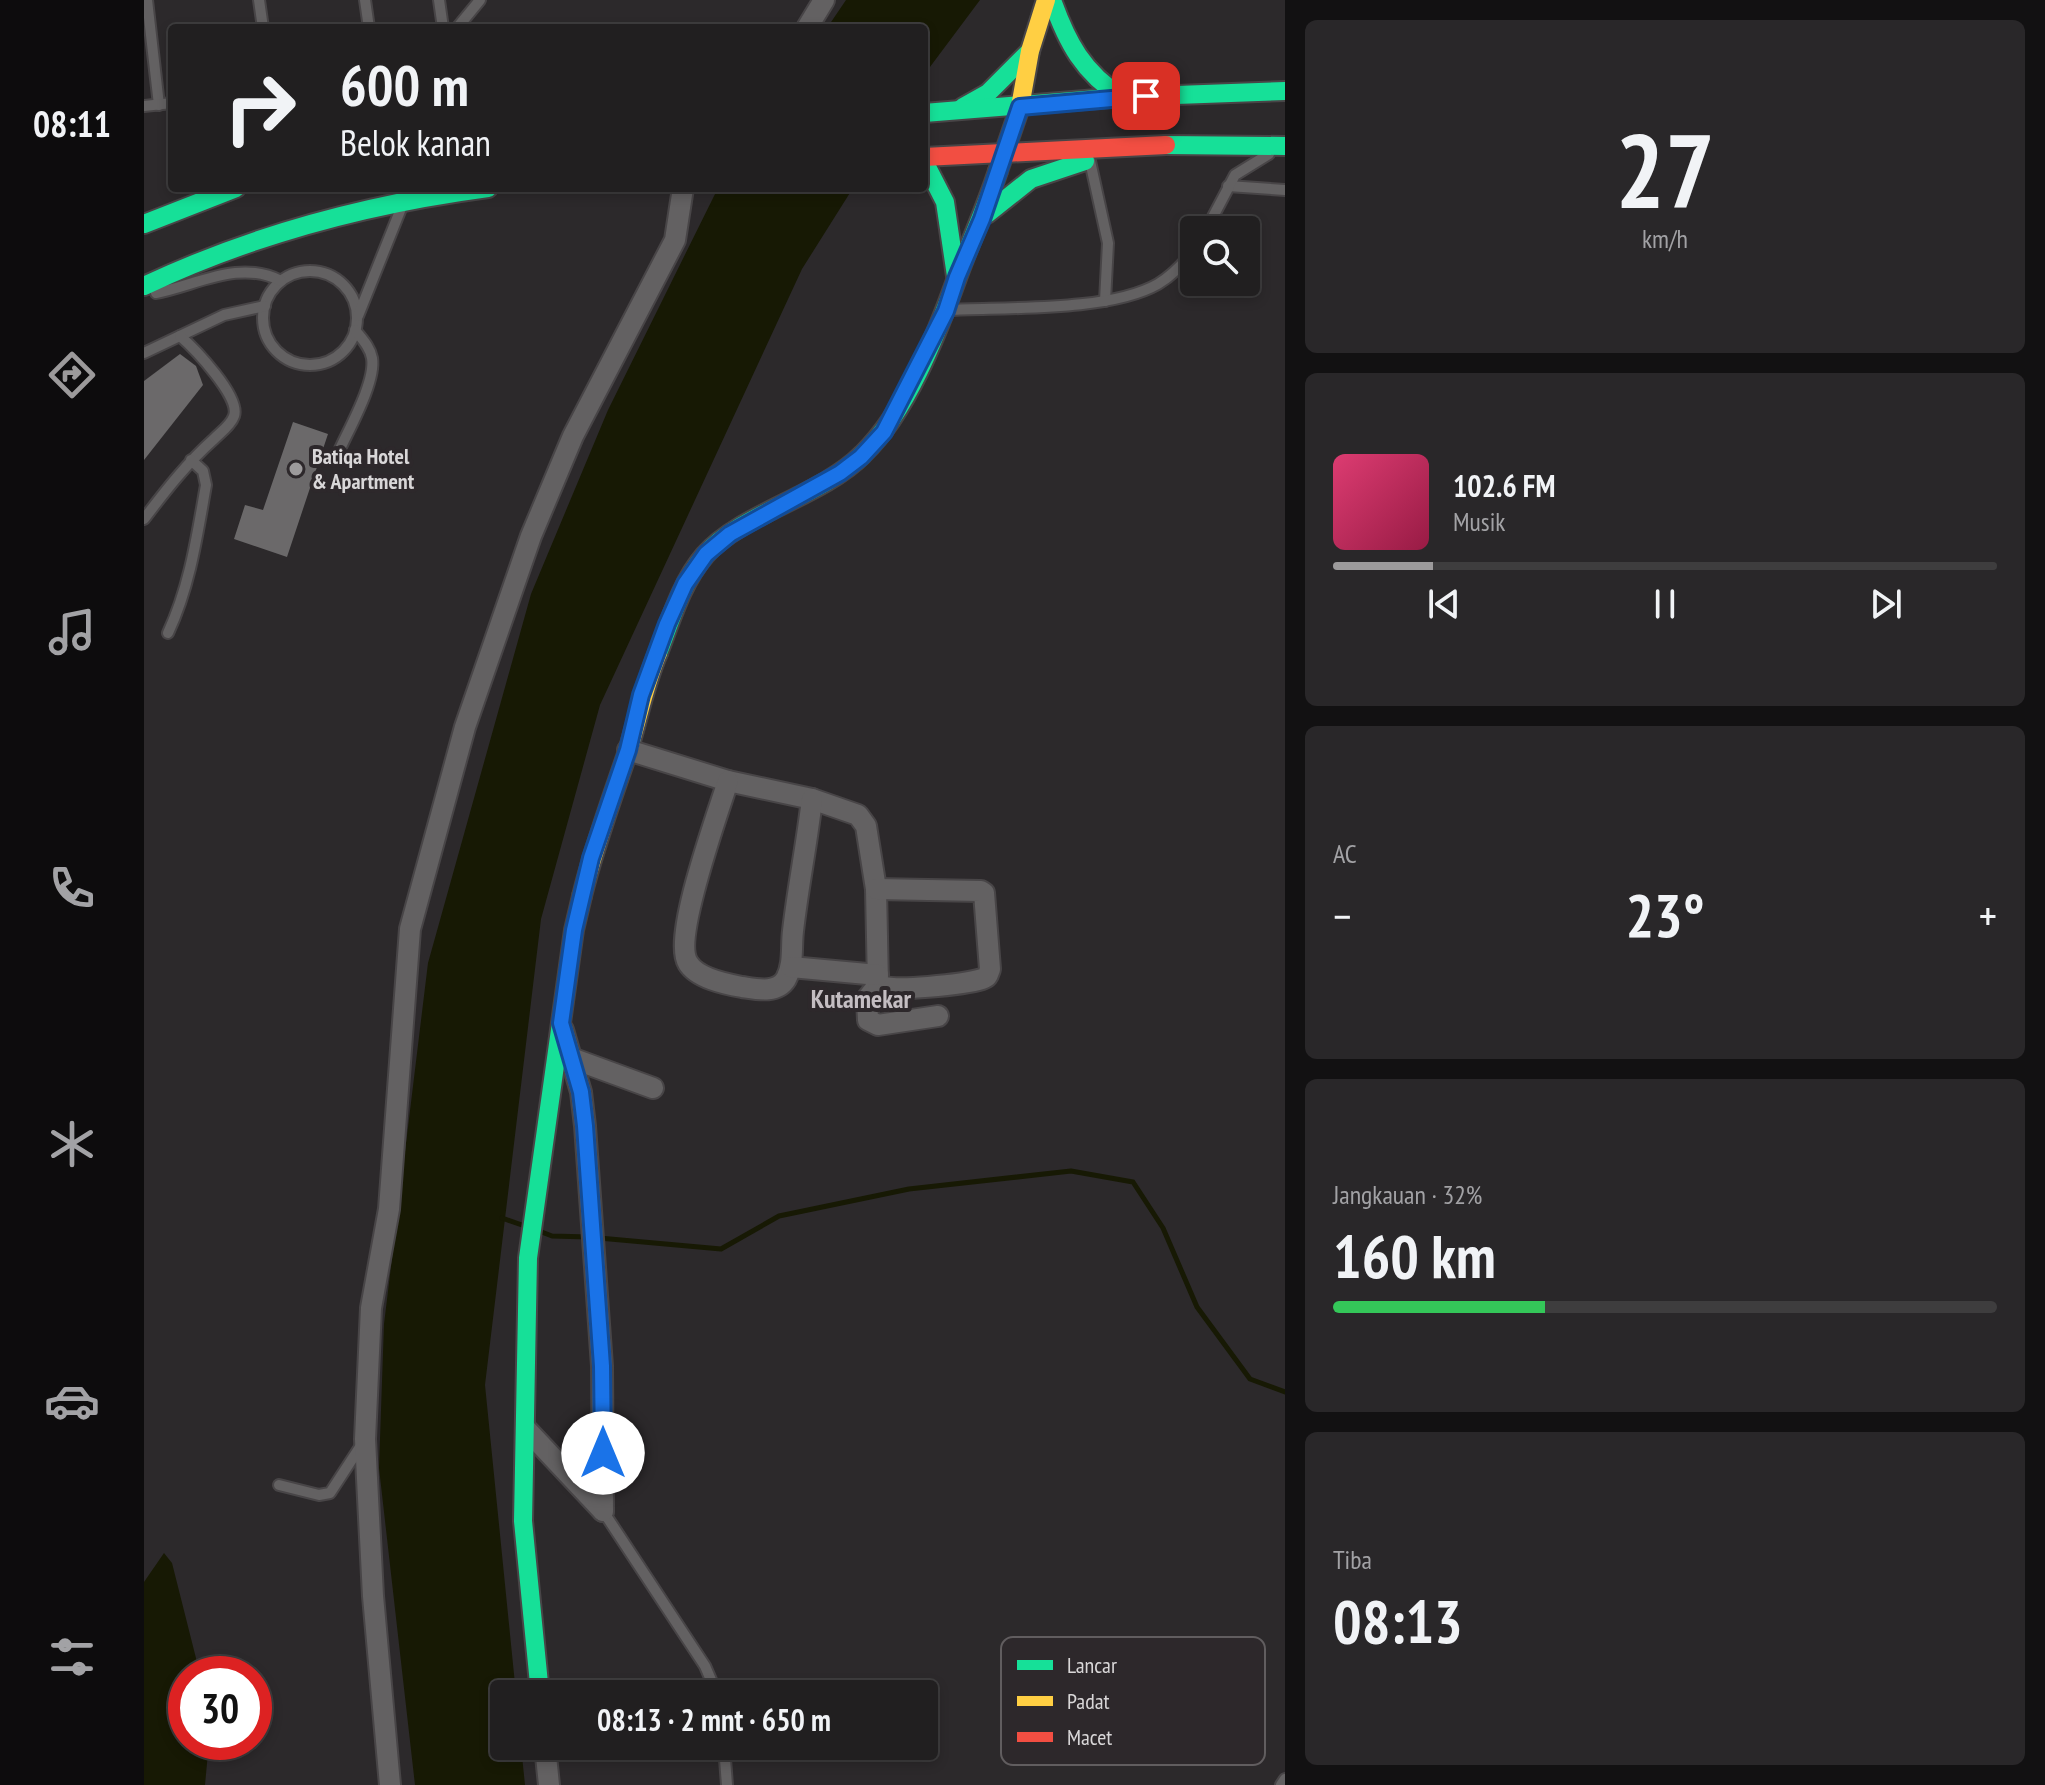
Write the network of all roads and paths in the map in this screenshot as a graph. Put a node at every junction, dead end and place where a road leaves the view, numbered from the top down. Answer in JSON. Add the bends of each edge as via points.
{"nodes":[{"id":1,"x":147,"y":0,"type":"edge"},
{"id":2,"x":259,"y":0,"type":"edge"},
{"id":3,"x":365,"y":0,"type":"edge"},
{"id":4,"x":439,"y":0,"type":"edge"},
{"id":5,"x":480,"y":0,"type":"edge"},
{"id":6,"x":824,"y":0,"type":"edge"},
{"id":7,"x":1049,"y":0,"type":"edge"},
{"id":8,"x":262,"y":24,"type":"edge"},
{"id":9,"x":368,"y":24,"type":"edge"},
{"id":10,"x":442,"y":24,"type":"edge"},
{"id":11,"x":460,"y":24,"type":"edge"},
{"id":12,"x":809,"y":24,"type":"edge"},
{"id":13,"x":1030,"y":51,"type":"junction"},
{"id":14,"x":1285,"y":91,"type":"edge"},
{"id":15,"x":1122,"y":97,"type":"junction"},
{"id":16,"x":168,"y":104,"type":"edge"},
{"id":17,"x":159,"y":105,"type":"junction"},
{"id":18,"x":144,"y":106,"type":"edge"},
{"id":19,"x":1020,"y":107,"type":"junction"},
{"id":20,"x":954,"y":110,"type":"junction"},
{"id":21,"x":928,"y":113,"type":"edge"},
{"id":22,"x":1140,"y":145,"type":"junction"},
{"id":23,"x":1284,"y":146,"type":"edge"},
{"id":24,"x":1006,"y":152,"type":"junction"},
{"id":25,"x":928,"y":159,"type":"edge"},
{"id":26,"x":1090,"y":159,"type":"junction"},
{"id":27,"x":928,"y":165,"type":"edge"},
{"id":28,"x":1228,"y":186,"type":"junction"},
{"id":29,"x":1285,"y":190,"type":"edge"},
{"id":30,"x":226,"y":192,"type":"edge"},
{"id":31,"x":462,"y":192,"type":"edge"},
{"id":32,"x":682,"y":192,"type":"edge"},
{"id":33,"x":404,"y":201,"type":"junction"},
{"id":34,"x":1213,"y":216,"type":"edge"},
{"id":35,"x":982,"y":219,"type":"junction"},
{"id":36,"x":144,"y":224,"type":"edge"},
{"id":37,"x":1180,"y":267,"type":"edge"},
{"id":38,"x":957,"y":277,"type":"junction"},
{"id":39,"x":281,"y":281,"type":"junction"},
{"id":40,"x":144,"y":286,"type":"edge"},
{"id":41,"x":144,"y":295,"type":"edge"},
{"id":42,"x":1105,"y":301,"type":"junction"},
{"id":43,"x":265,"y":306,"type":"junction"},
{"id":44,"x":946,"y":311,"type":"junction"},
{"id":45,"x":358,"y":316,"type":"junction"},
{"id":46,"x":355,"y":330,"type":"junction"},
{"id":47,"x":180,"y":336,"type":"junction"},
{"id":48,"x":144,"y":353,"type":"edge"},
{"id":49,"x":340,"y":449,"type":"dead end"},
{"id":50,"x":191,"y":460,"type":"junction"},
{"id":51,"x":144,"y":519,"type":"edge"},
{"id":52,"x":168,"y":633,"type":"dead end"},
{"id":53,"x":628,"y":750,"type":"junction"},
{"id":54,"x":728,"y":781,"type":"junction"},
{"id":55,"x":812,"y":799,"type":"junction"},
{"id":56,"x":876,"y":889,"type":"junction"},
{"id":57,"x":791,"y":967,"type":"junction"},
{"id":58,"x":878,"y":980,"type":"junction"},
{"id":59,"x":938,"y":1016,"type":"dead end"},
{"id":60,"x":561,"y":1023,"type":"junction"},
{"id":61,"x":571,"y":1058,"type":"junction"},
{"id":62,"x":653,"y":1088,"type":"dead end"},
{"id":63,"x":526,"y":1429,"type":"junction"},
{"id":64,"x":365,"y":1439,"type":"junction"},
{"id":65,"x":279,"y":1485,"type":"dead end"},
{"id":66,"x":603,"y":1511,"type":"junction"},
{"id":67,"x":539,"y":1680,"type":"edge"},
{"id":68,"x":711,"y":1680,"type":"edge"},
{"id":69,"x":546,"y":1760,"type":"edge"},
{"id":70,"x":725,"y":1760,"type":"edge"},
{"id":71,"x":1285,"y":1779,"type":"edge"},
{"id":72,"x":390,"y":1785,"type":"edge"},
{"id":73,"x":549,"y":1785,"type":"edge"},
{"id":74,"x":727,"y":1785,"type":"edge"},
{"id":75,"x":1281,"y":1785,"type":"edge"}],
"edges":[{"from":1,"to":17,"type":"lane"},
{"from":2,"to":8,"type":"lane"},
{"from":3,"to":9,"type":"lane"},
{"from":4,"to":10,"type":"lane"},
{"from":5,"to":11,"type":"lane"},
{"from":6,"to":12,"type":"street"},
{"from":7,"to":13,"type":"street"},
{"from":7,"to":15,"type":"street","via":[[1081,66]]},
{"from":13,"to":19,"type":"street"},
{"from":13,"to":20,"type":"street","via":[[988,93]]},
{"from":14,"to":15,"type":"street"},
{"from":15,"to":19,"type":"street"},
{"from":16,"to":17,"type":"lane"},
{"from":17,"to":18,"type":"lane"},
{"from":19,"to":20,"type":"street"},
{"from":19,"to":24,"type":"street"},
{"from":20,"to":21,"type":"street"},
{"from":22,"to":23,"type":"street"},
{"from":22,"to":24,"type":"street"},
{"from":22,"to":26,"type":"street"},
{"from":23,"to":28,"type":"lane","via":[[1235,175]]},
{"from":24,"to":25,"type":"street"},
{"from":24,"to":35,"type":"street"},
{"from":26,"to":35,"type":"street","via":[[1023,181]]},
{"from":26,"to":42,"type":"lane","via":[[1108,243]]},
{"from":27,"to":38,"type":"street","via":[[944,194]]},
{"from":28,"to":29,"type":"lane"},
{"from":28,"to":34,"type":"lane"},
{"from":30,"to":36,"type":"street"},
{"from":31,"to":33,"type":"street"},
{"from":32,"to":64,"type":"street","via":[[675,240],[573,436],[531,536],[465,727],[426,865],[407,955],[389,1209],[371,1308]]},
{"from":33,"to":40,"type":"street","via":[[298,226]]},
{"from":33,"to":45,"type":"lane"},
{"from":35,"to":38,"type":"street"},
{"from":37,"to":42,"type":"lane","via":[[1157,285]]},
{"from":38,"to":44,"type":"street"},
{"from":39,"to":41,"type":"lane","via":[[246,271]]},
{"from":39,"to":43,"type":"lane"},
{"from":39,"to":45,"type":"lane","via":[[308,271],[329,275],[355,302]]},
{"from":42,"to":44,"type":"lane"},
{"from":43,"to":46,"type":"lane","via":[[263,322],[272,344],[290,361],[322,364],[337,357]]},
{"from":43,"to":47,"type":"lane","via":[[233,312]]},
{"from":44,"to":53,"type":"street","via":[[884,432],[861,457],[796,500],[730,534],[706,554],[667,624]]},
{"from":45,"to":46,"type":"lane"},
{"from":46,"to":49,"type":"lane","via":[[367,345],[372,373]]},
{"from":47,"to":48,"type":"lane"},
{"from":47,"to":50,"type":"lane","via":[[198,350],[235,405],[228,425]]},
{"from":50,"to":51,"type":"lane"},
{"from":50,"to":52,"type":"lane","via":[[203,471],[206,485],[188,585]]},
{"from":53,"to":54,"type":"street"},
{"from":53,"to":60,"type":"street","via":[[588,872]]},
{"from":54,"to":55,"type":"street"},
{"from":54,"to":57,"type":"street","via":[[690,903],[685,959],[710,978],[764,990],[784,982]]},
{"from":55,"to":56,"type":"street","via":[[858,815],[866,826]]},
{"from":55,"to":57,"type":"street"},
{"from":56,"to":58,"type":"street"},
{"from":56,"to":58,"type":"street","via":[[984,893],[990,969],[982,979],[933,986],[891,989]]},
{"from":57,"to":58,"type":"street"},
{"from":58,"to":59,"type":"street","via":[[867,999],[872,1024]]},
{"from":60,"to":61,"type":"street"},
{"from":60,"to":63,"type":"street","via":[[528,1258]]},
{"from":61,"to":62,"type":"street"},
{"from":61,"to":66,"type":"street","via":[[581,1092],[602,1366]]},
{"from":63,"to":66,"type":"street"},
{"from":63,"to":67,"type":"street","via":[[523,1521]]},
{"from":64,"to":65,"type":"lane","via":[[330,1493]]},
{"from":64,"to":72,"type":"street"},
{"from":66,"to":68,"type":"lane"},
{"from":69,"to":73,"type":"street"},
{"from":70,"to":74,"type":"lane"},
{"from":71,"to":75,"type":"lane"}]}
